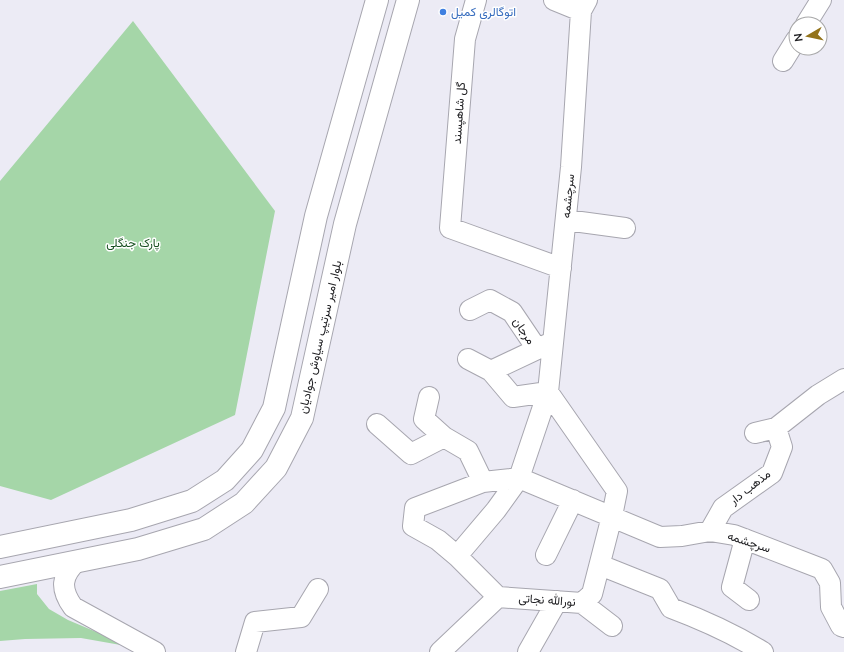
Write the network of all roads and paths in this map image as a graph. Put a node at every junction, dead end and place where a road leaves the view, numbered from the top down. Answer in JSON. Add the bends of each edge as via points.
{"nodes":[{"id":1,"x":377,"y":0,"type":"edge"},
{"id":2,"x":408,"y":0,"type":"edge"},
{"id":3,"x":476,"y":0,"type":"edge"},
{"id":4,"x":554,"y":0,"type":"edge"},
{"id":5,"x":821,"y":0,"type":"edge"},
{"id":6,"x":584,"y":6,"type":"edge"},
{"id":7,"x":811,"y":16,"type":"edge"},
{"id":8,"x":788,"y":53,"type":"edge"},
{"id":9,"x":783,"y":61,"type":"dead end"},
{"id":10,"x":566,"y":220,"type":"junction"},
{"id":11,"x":625,"y":228,"type":"dead end"},
{"id":12,"x":561,"y":268,"type":"junction"},
{"id":13,"x":470,"y":310,"type":"dead end"},
{"id":14,"x":545,"y":345,"type":"junction"},
{"id":15,"x":468,"y":359,"type":"dead end"},
{"id":16,"x":491,"y":371,"type":"junction"},
{"id":17,"x":844,"y":379,"type":"edge"},
{"id":18,"x":548,"y":392,"type":"junction"},
{"id":19,"x":429,"y":397,"type":"dead end"},
{"id":20,"x":377,"y":424,"type":"dead end"},
{"id":21,"x":776,"y":428,"type":"junction"},
{"id":22,"x":755,"y":433,"type":"dead end"},
{"id":23,"x":444,"y":437,"type":"junction"},
{"id":24,"x":519,"y":478,"type":"junction"},
{"id":25,"x":483,"y":482,"type":"junction"},
{"id":26,"x":573,"y":500,"type":"junction"},
{"id":27,"x":612,"y":516,"type":"junction"},
{"id":28,"x":710,"y":531,"type":"junction"},
{"id":29,"x":745,"y":539,"type":"junction"},
{"id":30,"x":0,"y":547,"type":"edge"},
{"id":31,"x":546,"y":555,"type":"dead end"},
{"id":32,"x":457,"y":556,"type":"junction"},
{"id":33,"x":76,"y":561,"type":"junction"},
{"id":34,"x":600,"y":565,"type":"junction"},
{"id":35,"x":0,"y":577,"type":"edge"},
{"id":36,"x":318,"y":589,"type":"dead end"},
{"id":37,"x":498,"y":597,"type":"junction"},
{"id":38,"x":750,"y":600,"type":"dead end"},
{"id":39,"x":557,"y":601,"type":"junction"},
{"id":40,"x":582,"y":603,"type":"junction"},
{"id":41,"x":612,"y":626,"type":"dead end"},
{"id":42,"x":844,"y":627,"type":"edge"},
{"id":43,"x":739,"y":645,"type":"edge"},
{"id":44,"x":530,"y":651,"type":"edge"},
{"id":45,"x":155,"y":652,"type":"edge"},
{"id":46,"x":246,"y":652,"type":"edge"},
{"id":47,"x":440,"y":652,"type":"edge"},
{"id":48,"x":763,"y":652,"type":"edge"}],
"edges":[{"from":1,"to":30,"type":"main road","via":[[316,216],[274,408],[252,450],[225,480],[192,501],[131,520]]},
{"from":2,"to":33,"type":"main road","name":"بلوار امیر سرتیپ سیاوش جوادیان","via":[[345,224],[302,418],[276,468],[244,503],[204,529],[138,549]]},
{"from":3,"to":12,"type":"street","name":"گل شاهپسند","via":[[465,38],[450,228]]},
{"from":4,"to":6,"type":"street"},
{"from":5,"to":7,"type":"street"},
{"from":6,"to":10,"type":"street","name":"سرچشمه"},
{"from":8,"to":9,"type":"street"},
{"from":10,"to":11,"type":"street"},
{"from":10,"to":12,"type":"street","name":"سرچشمه"},
{"from":12,"to":14,"type":"street","name":"سرچشمه"},
{"from":13,"to":14,"type":"street","name":"مرجان","via":[[490,300],[512,312]]},
{"from":14,"to":16,"type":"street"},
{"from":14,"to":18,"type":"street","name":"سرچشمه"},
{"from":15,"to":16,"type":"street"},
{"from":16,"to":18,"type":"street","via":[[513,397]]},
{"from":17,"to":21,"type":"street","via":[[818,395]]},
{"from":18,"to":24,"type":"street","name":"سرچشمه"},
{"from":18,"to":27,"type":"street","name":"نورالله نجاتی","via":[[617,491]]},
{"from":19,"to":23,"type":"street","via":[[424,419]]},
{"from":20,"to":23,"type":"street","via":[[411,454]]},
{"from":21,"to":22,"type":"street"},
{"from":21,"to":28,"type":"street","name":"مذهب دار","via":[[782,447],[772,474],[723,508]]},
{"from":23,"to":25,"type":"street","via":[[468,451]]},
{"from":24,"to":25,"type":"street"},
{"from":24,"to":26,"type":"street","name":"سرچشمه"},
{"from":24,"to":32,"type":"street","name":"سرچشمه"},
{"from":25,"to":32,"type":"street","via":[[415,508],[413,526],[438,540]]},
{"from":26,"to":27,"type":"street","name":"سرچشمه"},
{"from":26,"to":31,"type":"street"},
{"from":27,"to":28,"type":"street","name":"سرچشمه","via":[[660,538]]},
{"from":27,"to":34,"type":"street","name":"نورالله نجاتی"},
{"from":28,"to":29,"type":"street","name":"سرچشمه"},
{"from":29,"to":38,"type":"street","via":[[732,587]]},
{"from":29,"to":42,"type":"street","name":"سرچشمه","via":[[822,568],[830,583],[831,607],[840,626]]},
{"from":32,"to":37,"type":"street"},
{"from":33,"to":35,"type":"main road","name":"بلوار امیر سرتیپ سیاوش جوادیان"},
{"from":33,"to":45,"type":"street","via":[[64,578],[66,598],[72,606]]},
{"from":34,"to":40,"type":"street","name":"نورالله نجاتی","via":[[592,594]]},
{"from":34,"to":43,"type":"street","via":[[660,589],[671,608],[696,618]]},
{"from":36,"to":46,"type":"street","via":[[301,617],[255,622]]},
{"from":37,"to":39,"type":"street","name":"نورالله نجاتی"},
{"from":37,"to":47,"type":"street"},
{"from":39,"to":40,"type":"street","name":"نورالله نجاتی"},
{"from":39,"to":44,"type":"street"},
{"from":40,"to":41,"type":"street"},
{"from":43,"to":48,"type":"street"}]}
